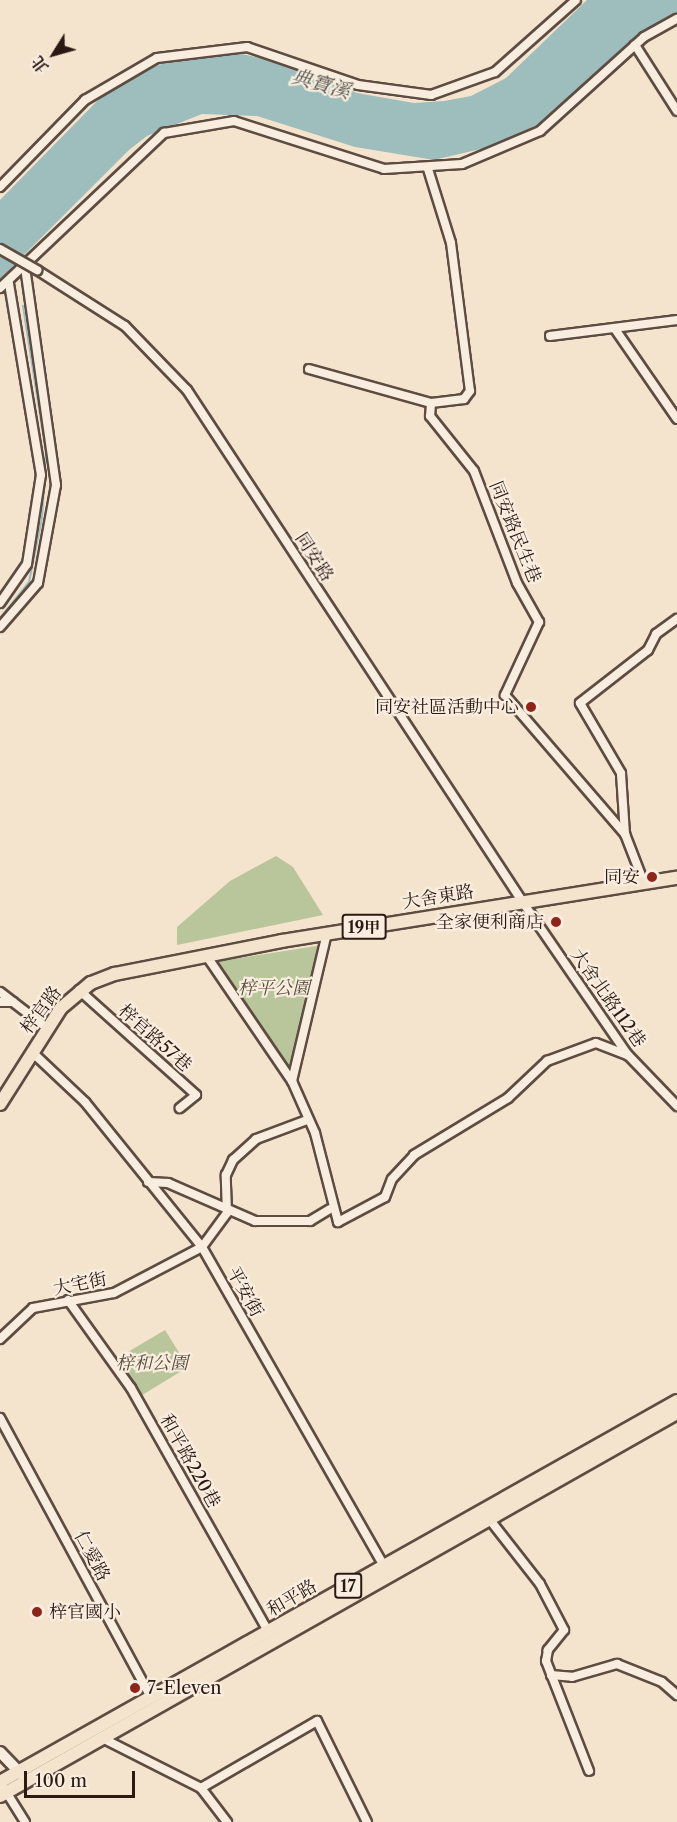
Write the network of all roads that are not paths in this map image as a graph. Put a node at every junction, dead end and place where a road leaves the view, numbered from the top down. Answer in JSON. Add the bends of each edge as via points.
{"nodes":[{"id":1,"x":576,"y":0,"type":"edge"},
{"id":2,"x":677,"y":19,"type":"edge"},
{"id":3,"x":635,"y":45,"type":"junction"},
{"id":4,"x":677,"y":111,"type":"edge"},
{"id":5,"x":428,"y":169,"type":"junction"},
{"id":6,"x":0,"y":187,"type":"edge"},
{"id":7,"x":0,"y":249,"type":"edge"},
{"id":8,"x":25,"y":268,"type":"junction"},
{"id":9,"x":9,"y":283,"type":"junction"},
{"id":10,"x":0,"y":288,"type":"edge"},
{"id":11,"x":677,"y":320,"type":"edge"},
{"id":12,"x":615,"y":329,"type":"junction"},
{"id":13,"x":550,"y":336,"type":"dead end"},
{"id":14,"x":309,"y":369,"type":"dead end"},
{"id":15,"x":431,"y":403,"type":"junction"},
{"id":16,"x":677,"y":419,"type":"edge"},
{"id":17,"x":0,"y":603,"type":"edge"},
{"id":18,"x":677,"y":619,"type":"edge"},
{"id":19,"x":0,"y":627,"type":"edge"},
{"id":20,"x":625,"y":834,"type":"junction"},
{"id":21,"x":677,"y":878,"type":"edge"},
{"id":22,"x":644,"y":883,"type":"junction"},
{"id":23,"x":522,"y":902,"type":"junction"},
{"id":24,"x":327,"y":933,"type":"junction"},
{"id":25,"x":206,"y":955,"type":"junction"},
{"id":26,"x":79,"y":990,"type":"junction"},
{"id":27,"x":0,"y":992,"type":"edge"},
{"id":28,"x":0,"y":1002,"type":"edge"},
{"id":29,"x":13,"y":1002,"type":"junction"},
{"id":30,"x":47,"y":1028,"type":"junction"},
{"id":31,"x":32,"y":1052,"type":"junction"},
{"id":32,"x":628,"y":1054,"type":"junction"},
{"id":33,"x":292,"y":1081,"type":"junction"},
{"id":34,"x":0,"y":1104,"type":"edge"},
{"id":35,"x":677,"y":1106,"type":"edge"},
{"id":36,"x":180,"y":1108,"type":"dead end"},
{"id":37,"x":307,"y":1120,"type":"junction"},
{"id":38,"x":148,"y":1182,"type":"junction"},
{"id":39,"x":330,"y":1209,"type":"junction"},
{"id":40,"x":227,"y":1213,"type":"junction"},
{"id":41,"x":202,"y":1247,"type":"junction"},
{"id":42,"x":68,"y":1300,"type":"junction"},
{"id":43,"x":0,"y":1339,"type":"edge"},
{"id":44,"x":677,"y":1401,"type":"edge"},
{"id":45,"x":677,"y":1413,"type":"edge"},
{"id":46,"x":0,"y":1418,"type":"edge"},
{"id":47,"x":596,"y":1453,"type":"junction"},
{"id":48,"x":490,"y":1520,"type":"junction"},
{"id":49,"x":384,"y":1565,"type":"junction"},
{"id":50,"x":391,"y":1577,"type":"junction"},
{"id":51,"x":272,"y":1637,"type":"junction"},
{"id":52,"x":551,"y":1675,"type":"junction"},
{"id":53,"x":677,"y":1695,"type":"edge"},
{"id":54,"x":155,"y":1703,"type":"junction"},
{"id":55,"x":104,"y":1739,"type":"junction"},
{"id":56,"x":0,"y":1752,"type":"edge"},
{"id":57,"x":589,"y":1771,"type":"dead end"},
{"id":58,"x":23,"y":1776,"type":"junction"},
{"id":59,"x":201,"y":1788,"type":"junction"},
{"id":60,"x":2,"y":1790,"type":"edge"},
{"id":61,"x":25,"y":1822,"type":"edge"},
{"id":62,"x":227,"y":1822,"type":"edge"},
{"id":63,"x":367,"y":1822,"type":"edge"}],
"edges":[{"from":1,"to":6,"type":"street","via":[[495,72],[431,95],[358,85],[247,47],[157,58],[85,100]]},
{"from":2,"to":3,"type":"street"},
{"from":3,"to":4,"type":"street"},
{"from":3,"to":5,"type":"street","via":[[560,117],[531,136],[499,153]]},
{"from":5,"to":8,"type":"street","via":[[356,163],[256,124],[188,125],[145,146]]},
{"from":5,"to":15,"type":"street","via":[[451,243],[470,391],[464,399]]},
{"from":7,"to":23,"type":"street","name":"同安路","bridge":true,"via":[[124,326],[187,390]]},
{"from":8,"to":9,"type":"street"},
{"from":8,"to":19,"type":"street","via":[[53,432],[56,485],[38,583]]},
{"from":9,"to":10,"type":"street"},
{"from":9,"to":17,"type":"street","via":[[41,475],[27,564]]},
{"from":11,"to":12,"type":"street"},
{"from":12,"to":13,"type":"street"},
{"from":12,"to":16,"type":"street"},
{"from":14,"to":15,"type":"street"},
{"from":15,"to":20,"type":"street","name":"同安路民生巷","via":[[432,424],[474,471],[517,583],[539,622],[505,695]]},
{"from":18,"to":20,"type":"street","via":[[656,633],[648,650],[580,703],[621,773]]},
{"from":20,"to":22,"type":"street"},
{"from":21,"to":22,"type":"main road","name":"大舍東路","number":"19甲"},
{"from":22,"to":23,"type":"main road","name":"大舍東路","number":"19甲"},
{"from":23,"to":24,"type":"main road","name":"大舍東路","number":"19甲"},
{"from":23,"to":32,"type":"street","name":"大舍北路112巷"},
{"from":24,"to":25,"type":"main road","name":"大舍東路","number":"19甲"},
{"from":24,"to":33,"type":"street"},
{"from":25,"to":26,"type":"main road","name":"梓官路","number":"19甲","via":[[115,974]]},
{"from":25,"to":33,"type":"street"},
{"from":26,"to":30,"type":"main road","name":"梓官路","number":"19甲"},
{"from":26,"to":36,"type":"street","name":"梓官路57巷","via":[[196,1095]]},
{"from":27,"to":29,"type":"street"},
{"from":28,"to":29,"type":"street"},
{"from":29,"to":30,"type":"street"},
{"from":30,"to":31,"type":"main road","name":"梓官路","number":"19甲"},
{"from":31,"to":34,"type":"main road","name":"梓官路","number":"19甲"},
{"from":31,"to":38,"type":"street","name":"平安街","via":[[85,1102]]},
{"from":32,"to":35,"type":"street","name":"大舍北路112巷"},
{"from":32,"to":39,"type":"street","via":[[596,1043],[547,1061],[508,1098],[414,1155],[380,1201],[338,1222]]},
{"from":33,"to":37,"type":"street"},
{"from":37,"to":39,"type":"street","via":[[319,1146]]},
{"from":37,"to":40,"type":"street","via":[[256,1139],[238,1155],[226,1174]]},
{"from":38,"to":40,"type":"street","via":[[168,1183]]},
{"from":38,"to":41,"type":"street","name":"平安街"},
{"from":39,"to":40,"type":"street","via":[[310,1221],[255,1221]]},
{"from":40,"to":41,"type":"street"},
{"from":41,"to":42,"type":"street","name":"大宅街","via":[[114,1293]]},
{"from":41,"to":49,"type":"street","name":"平安街"},
{"from":42,"to":43,"type":"street","name":"大宅街","via":[[33,1308]]},
{"from":42,"to":51,"type":"street","name":"和平路220巷","via":[[131,1388]]},
{"from":44,"to":47,"type":"main road","name":"和平路","number":"17"},
{"from":45,"to":47,"type":"main road","name":"和平路","number":"17"},
{"from":46,"to":54,"type":"street","name":"仁愛路"},
{"from":47,"to":48,"type":"main road","name":"和平路","number":"17"},
{"from":47,"to":49,"type":"main road","name":"和平路","number":"17"},
{"from":48,"to":50,"type":"main road","name":"和平路","number":"17"},
{"from":48,"to":52,"type":"street","via":[[540,1584],[564,1629],[548,1650]]},
{"from":49,"to":50,"type":"street","name":"平安街"},
{"from":49,"to":51,"type":"main road","name":"和平路","number":"17"},
{"from":50,"to":51,"type":"main road","name":"和平路","number":"17"},
{"from":51,"to":54,"type":"main road","name":"和平路","number":"17"},
{"from":52,"to":53,"type":"street","via":[[572,1677],[616,1664],[662,1682]]},
{"from":52,"to":57,"type":"street"},
{"from":54,"to":55,"type":"main road","name":"和平路","number":"17"},
{"from":54,"to":58,"type":"main road","name":"和平路","number":"17"},
{"from":55,"to":58,"type":"main road","name":"和平路","number":"17"},
{"from":55,"to":59,"type":"street"},
{"from":56,"to":58,"type":"street"},
{"from":58,"to":60,"type":"main road","number":"17"},
{"from":59,"to":62,"type":"street"},
{"from":59,"to":63,"type":"street","via":[[317,1721]]},
{"from":60,"to":61,"type":"street"}]}
